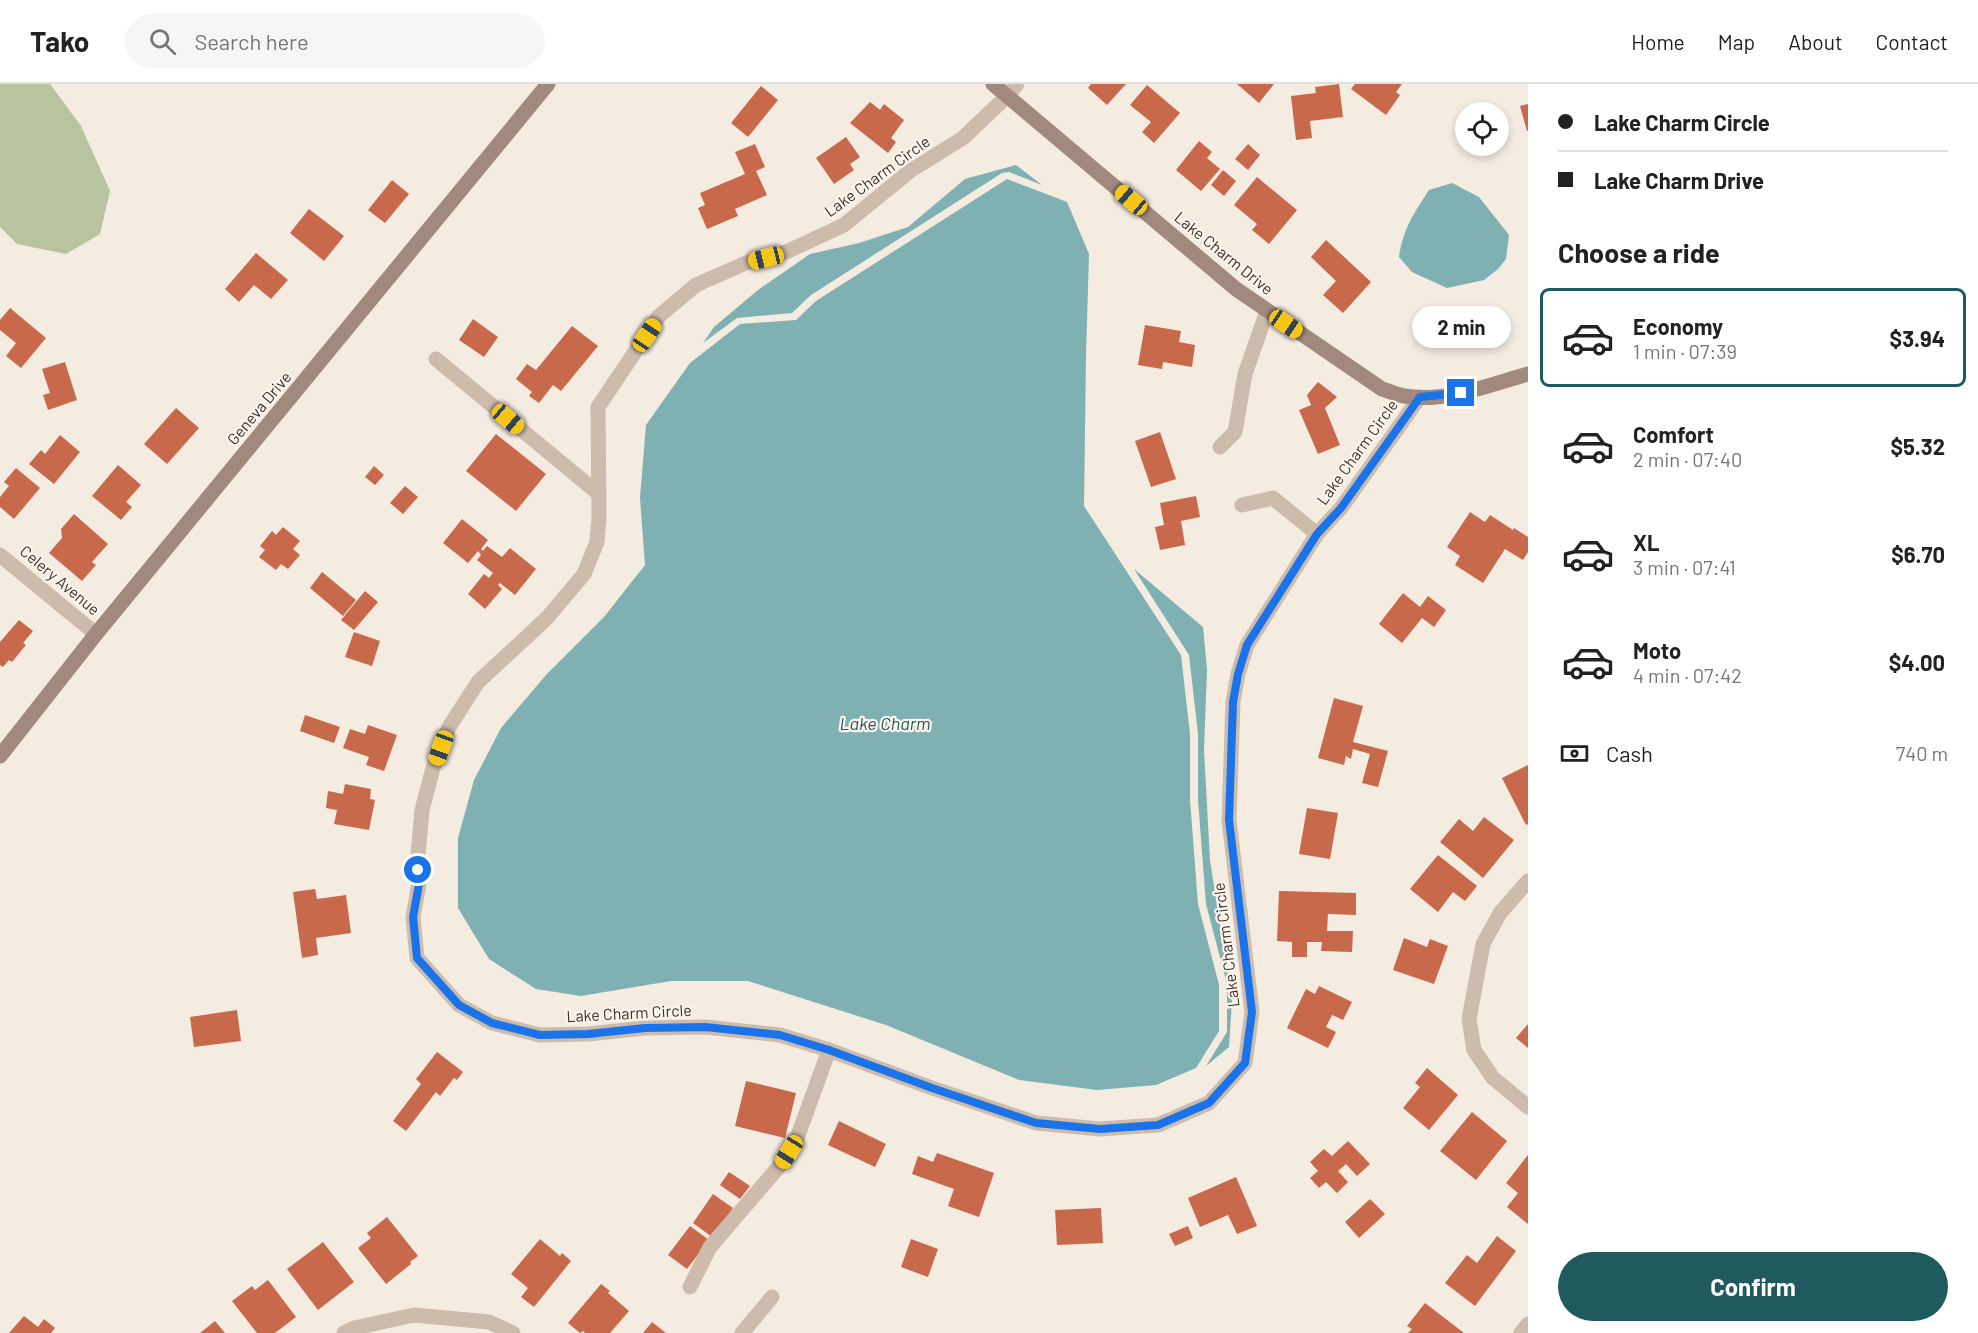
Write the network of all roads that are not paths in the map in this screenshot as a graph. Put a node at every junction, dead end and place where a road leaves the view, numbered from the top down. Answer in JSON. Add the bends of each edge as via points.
{"nodes":[{"id":1,"x":548,"y":84,"type":"edge"},
{"id":2,"x":993,"y":84,"type":"edge"},
{"id":3,"x":1012,"y":90,"type":"edge"},
{"id":4,"x":1267,"y":311,"type":"junction"},
{"id":5,"x":436,"y":359,"type":"dead end"},
{"id":6,"x":1528,"y":374,"type":"edge"},
{"id":7,"x":1420,"y":397,"type":"junction"},
{"id":8,"x":1220,"y":447,"type":"dead end"},
{"id":9,"x":599,"y":494,"type":"junction"},
{"id":10,"x":1242,"y":505,"type":"dead end"},
{"id":11,"x":1317,"y":534,"type":"junction"},
{"id":12,"x":0,"y":555,"type":"edge"},
{"id":13,"x":96,"y":634,"type":"junction"},
{"id":14,"x":0,"y":756,"type":"edge"},
{"id":15,"x":1528,"y":881,"type":"edge"},
{"id":16,"x":829,"y":1050,"type":"junction"},
{"id":17,"x":1528,"y":1107,"type":"edge"},
{"id":18,"x":690,"y":1287,"type":"dead end"},
{"id":19,"x":772,"y":1297,"type":"dead end"},
{"id":20,"x":1528,"y":1324,"type":"edge"},
{"id":21,"x":344,"y":1333,"type":"edge"},
{"id":22,"x":513,"y":1333,"type":"edge"},
{"id":23,"x":742,"y":1333,"type":"edge"},
{"id":24,"x":1521,"y":1333,"type":"edge"}],
"edges":[{"from":1,"to":13,"type":"main road","name":"Geneva Drive"},
{"from":2,"to":3,"type":"main road","name":"Lake Charm Drive"},
{"from":3,"to":4,"type":"main road","name":"Lake Charm Drive","via":[[1236,289]]},
{"from":3,"to":9,"type":"street","name":"Lake Charm Circle","via":[[963,138],[910,171],[843,225],[786,252],[746,263],[696,285],[659,316],[598,407]]},
{"from":4,"to":7,"type":"main road","name":"Lake Charm Drive","via":[[1382,389]]},
{"from":4,"to":8,"type":"street","via":[[1245,374],[1235,432]]},
{"from":5,"to":9,"type":"street"},
{"from":6,"to":7,"type":"main road","name":"Lake Charm Drive","via":[[1461,393]]},
{"from":7,"to":11,"type":"street","name":"Lake Charm Circle","via":[[1341,508]]},
{"from":9,"to":16,"type":"street","name":"Lake Charm Circle","via":[[597,542],[584,574],[547,618],[478,682],[449,727],[422,810],[419,884],[413,917],[417,958],[459,1005],[492,1023],[540,1035],[705,1027],[780,1035]]},
{"from":10,"to":11,"type":"street","via":[[1273,498]]},
{"from":11,"to":16,"type":"street","name":"Lake Charm Circle","via":[[1247,645],[1238,674],[1233,702],[1229,820],[1252,1012],[1245,1063],[1209,1103],[1158,1125],[1100,1129],[1036,1123]]},
{"from":12,"to":13,"type":"street","name":"Celery Avenue"},
{"from":13,"to":14,"type":"main road","name":"Geneva Drive"},
{"from":15,"to":17,"type":"street","via":[[1500,913],[1483,944],[1469,1019],[1474,1050],[1493,1078]]},
{"from":16,"to":18,"type":"street","via":[[796,1141],[710,1247]]},
{"from":19,"to":23,"type":"street"},
{"from":20,"to":24,"type":"street"},
{"from":21,"to":22,"type":"street","via":[[414,1316],[489,1322]]}]}
